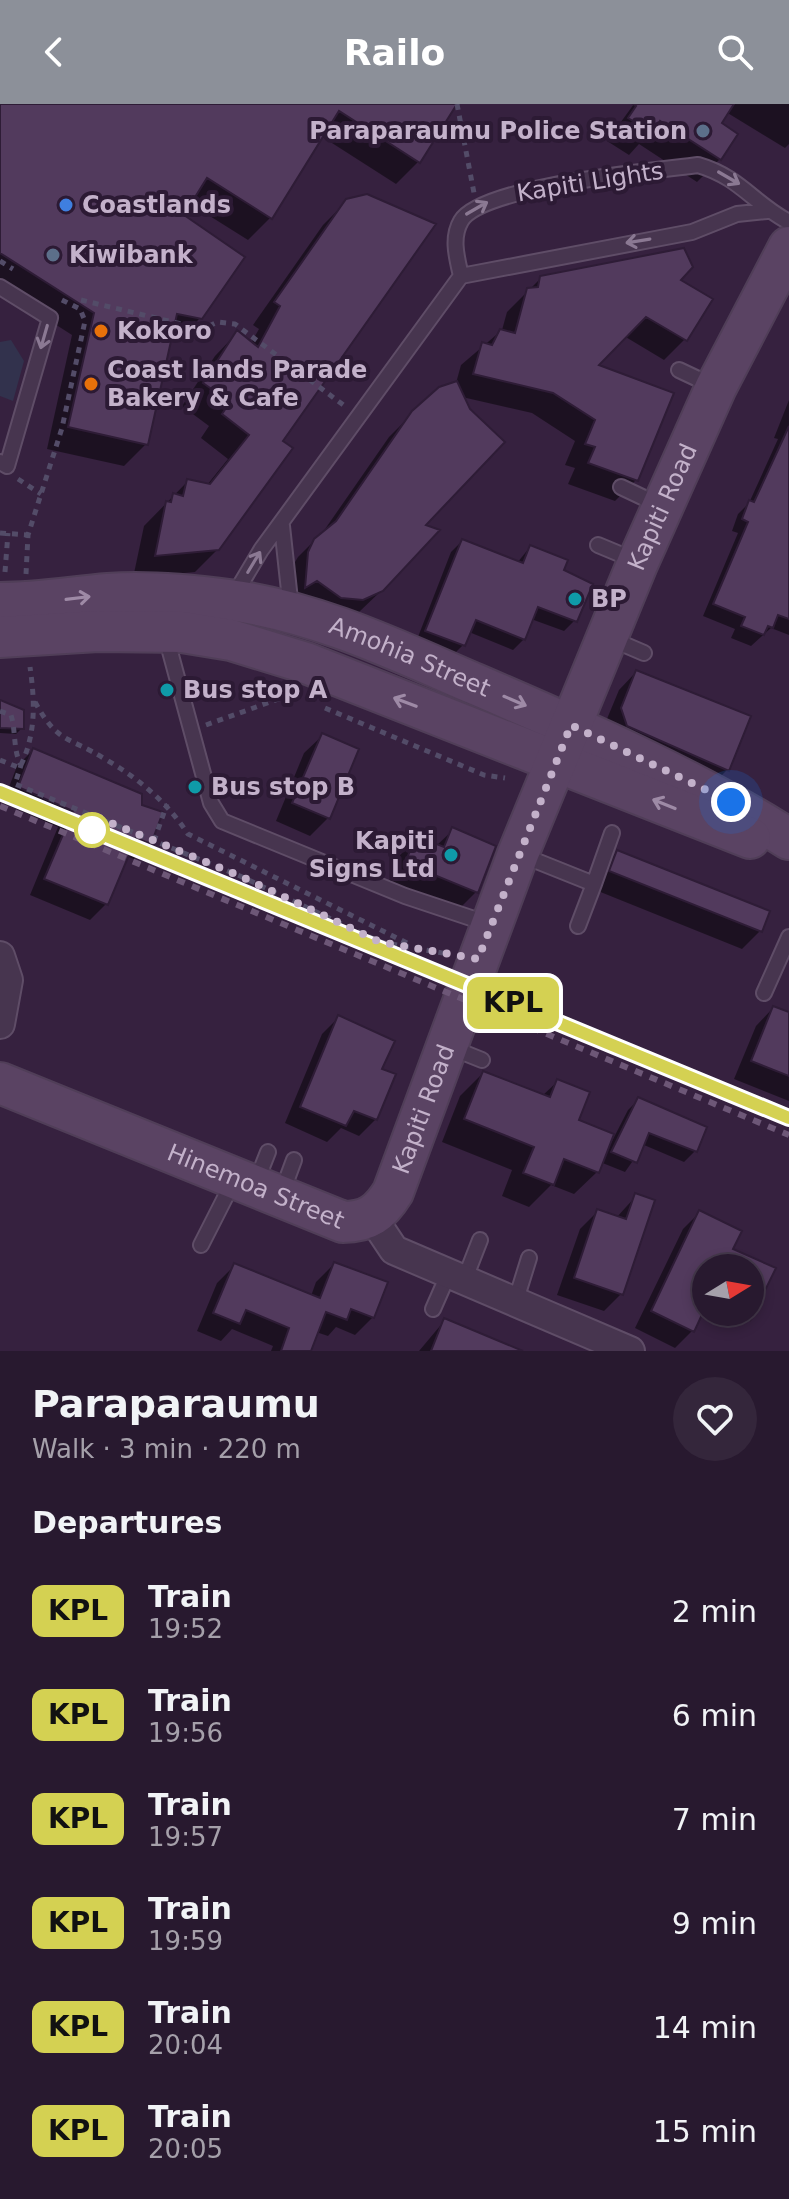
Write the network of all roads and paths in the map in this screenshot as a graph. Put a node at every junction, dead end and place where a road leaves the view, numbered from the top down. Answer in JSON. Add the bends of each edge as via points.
{"nodes":[{"id":1,"x":457,"y":104,"type":"edge"},
{"id":2,"x":479,"y":205,"type":"junction"},
{"id":3,"x":767,"y":211,"type":"junction"},
{"id":4,"x":789,"y":222,"type":"edge"},
{"id":5,"x":789,"y":247,"type":"edge"},
{"id":6,"x":0,"y":261,"type":"edge"},
{"id":7,"x":22,"y":275,"type":"dead end"},
{"id":8,"x":461,"y":276,"type":"junction"},
{"id":9,"x":0,"y":287,"type":"edge"},
{"id":10,"x":56,"y":297,"type":"dead end"},
{"id":11,"x":81,"y":300,"type":"dead end"},
{"id":12,"x":679,"y":370,"type":"dead end"},
{"id":13,"x":716,"y":387,"type":"junction"},
{"id":14,"x":359,"y":417,"type":"junction"},
{"id":15,"x":4,"y":464,"type":"edge"},
{"id":16,"x":621,"y":487,"type":"dead end"},
{"id":17,"x":663,"y":507,"type":"junction"},
{"id":18,"x":282,"y":526,"type":"junction"},
{"id":19,"x":0,"y":533,"type":"edge"},
{"id":20,"x":8,"y":533,"type":"junction"},
{"id":21,"x":28,"y":535,"type":"junction"},
{"id":22,"x":598,"y":545,"type":"dead end"},
{"id":23,"x":638,"y":562,"type":"junction"},
{"id":24,"x":6,"y":565,"type":"dead end"},
{"id":25,"x":25,"y":571,"type":"dead end"},
{"id":26,"x":231,"y":601,"type":"junction"},
{"id":27,"x":0,"y":603,"type":"edge"},
{"id":28,"x":291,"y":614,"type":"junction"},
{"id":29,"x":165,"y":631,"type":"junction"},
{"id":30,"x":0,"y":637,"type":"edge"},
{"id":31,"x":302,"y":695,"type":"dead end"},
{"id":32,"x":35,"y":701,"type":"dead end"},
{"id":33,"x":321,"y":706,"type":"dead end"},
{"id":34,"x":0,"y":711,"type":"edge"},
{"id":35,"x":190,"y":731,"type":"junction"},
{"id":36,"x":564,"y":743,"type":"junction"},
{"id":37,"x":0,"y":760,"type":"edge"},
{"id":38,"x":20,"y":768,"type":"junction"},
{"id":39,"x":513,"y":777,"type":"dead end"},
{"id":40,"x":167,"y":803,"type":"junction"},
{"id":41,"x":612,"y":833,"type":"dead end"},
{"id":42,"x":789,"y":839,"type":"edge"},
{"id":43,"x":154,"y":841,"type":"junction"},
{"id":44,"x":518,"y":854,"type":"junction"},
{"id":45,"x":789,"y":854,"type":"edge"},
{"id":46,"x":594,"y":884,"type":"junction"},
{"id":47,"x":578,"y":926,"type":"dead end"},
{"id":48,"x":789,"y":937,"type":"edge"},
{"id":49,"x":486,"y":942,"type":"junction"},
{"id":50,"x":415,"y":948,"type":"junction"},
{"id":51,"x":0,"y":956,"type":"edge"},
{"id":52,"x":764,"y":993,"type":"dead end"},
{"id":53,"x":0,"y":1024,"type":"edge"},
{"id":54,"x":0,"y":1083,"type":"edge"},
{"id":55,"x":266,"y":1174,"type":"junction"},
{"id":56,"x":372,"y":1217,"type":"junction"},
{"id":57,"x":480,"y":1240,"type":"dead end"},
{"id":58,"x":201,"y":1245,"type":"dead end"},
{"id":59,"x":529,"y":1258,"type":"dead end"},
{"id":60,"x":456,"y":1278,"type":"junction"},
{"id":61,"x":515,"y":1304,"type":"junction"},
{"id":62,"x":433,"y":1309,"type":"dead end"},
{"id":63,"x":619,"y":1349,"type":"edge"}],
"edges":[{"from":1,"to":2,"type":"path","via":[[469,178]]},
{"from":2,"to":3,"type":"lane","name":"Kapiti Lights","one_way":true,"via":[[519,192],[698,165],[751,191]]},
{"from":8,"to":2,"type":"lane","one_way":true,"via":[[457,229]]},
{"from":3,"to":4,"type":"lane","name":"Kapiti Lights"},
{"from":3,"to":8,"type":"lane","one_way":true,"via":[[737,214],[692,232]]},
{"from":5,"to":13,"type":"main road","name":"Kapiti Road"},
{"from":6,"to":7,"type":"path"},
{"from":8,"to":14,"type":"lane"},
{"from":9,"to":15,"type":"lane","one_way":true,"via":[[50,318]]},
{"from":10,"to":21,"type":"path","via":[[80,309],[85,321],[62,428]]},
{"from":11,"to":14,"type":"path","via":[[202,329],[218,322],[235,324]]},
{"from":12,"to":13,"type":"lane"},
{"from":13,"to":17,"type":"main road","name":"Kapiti Road"},
{"from":14,"to":18,"type":"lane"},
{"from":16,"to":17,"type":"lane"},
{"from":17,"to":23,"type":"main road","name":"Kapiti Road"},
{"from":26,"to":18,"type":"lane","one_way":true},
{"from":18,"to":28,"type":"lane"},
{"from":19,"to":20,"type":"path"},
{"from":20,"to":21,"type":"path"},
{"from":20,"to":24,"type":"path"},
{"from":21,"to":25,"type":"path"},
{"from":22,"to":23,"type":"lane"},
{"from":23,"to":36,"type":"main road","name":"Kapiti Road","via":[[626,646]]},
{"from":27,"to":26,"type":"main road","name":"Amohia Street","one_way":true,"via":[[109,594]]},
{"from":26,"to":28,"type":"main road","name":"Amohia Street"},
{"from":28,"to":36,"type":"main road","name":"Amohia Street","one_way":true,"via":[[391,648]]},
{"from":29,"to":30,"type":"main road","name":"Amohia Street"},
{"from":29,"to":35,"type":"lane"},
{"from":36,"to":29,"type":"main road","name":"Amohia Street","one_way":true,"via":[[221,638]]},
{"from":31,"to":35,"type":"path","via":[[287,695]]},
{"from":32,"to":40,"type":"path","via":[[52,732],[106,759]]},
{"from":33,"to":39,"type":"path","via":[[484,775]]},
{"from":34,"to":38,"type":"path","via":[[11,715]]},
{"from":35,"to":49,"type":"lane","via":[[211,803],[222,821],[405,896]]},
{"from":36,"to":42,"type":"main road","name":"Amohia Street","via":[[731,802]]},
{"from":36,"to":44,"type":"main road","name":"Kapiti Road"},
{"from":45,"to":36,"type":"main road","name":"Amohia Street","one_way":true},
{"from":37,"to":38,"type":"path"},
{"from":38,"to":43,"type":"path","via":[[15,784]]},
{"from":40,"to":43,"type":"path"},
{"from":40,"to":50,"type":"path","via":[[188,834]]},
{"from":41,"to":46,"type":"lane"},
{"from":43,"to":50,"type":"path","via":[[380,942]]},
{"from":44,"to":46,"type":"lane"},
{"from":44,"to":49,"type":"main road","name":"Kapiti Road"},
{"from":46,"to":47,"type":"lane"},
{"from":48,"to":52,"type":"lane"},
{"from":49,"to":50,"type":"path"},
{"from":49,"to":56,"type":"main road","name":"Kapiti Road","via":[[465,1053],[393,1192]]},
{"from":51,"to":53,"type":"street","via":[[8,980]]},
{"from":54,"to":55,"type":"main road","name":"Hinemoa Street"},
{"from":55,"to":56,"type":"main road","name":"Hinemoa Street","via":[[343,1222]]},
{"from":55,"to":58,"type":"lane"},
{"from":56,"to":60,"type":"street","name":"Hinemoa Street","via":[[394,1250]]},
{"from":57,"to":60,"type":"lane"},
{"from":59,"to":61,"type":"lane"},
{"from":60,"to":61,"type":"street","name":"Hinemoa Street"},
{"from":60,"to":62,"type":"lane"},
{"from":61,"to":63,"type":"street","name":"Hinemoa Street"}]}
